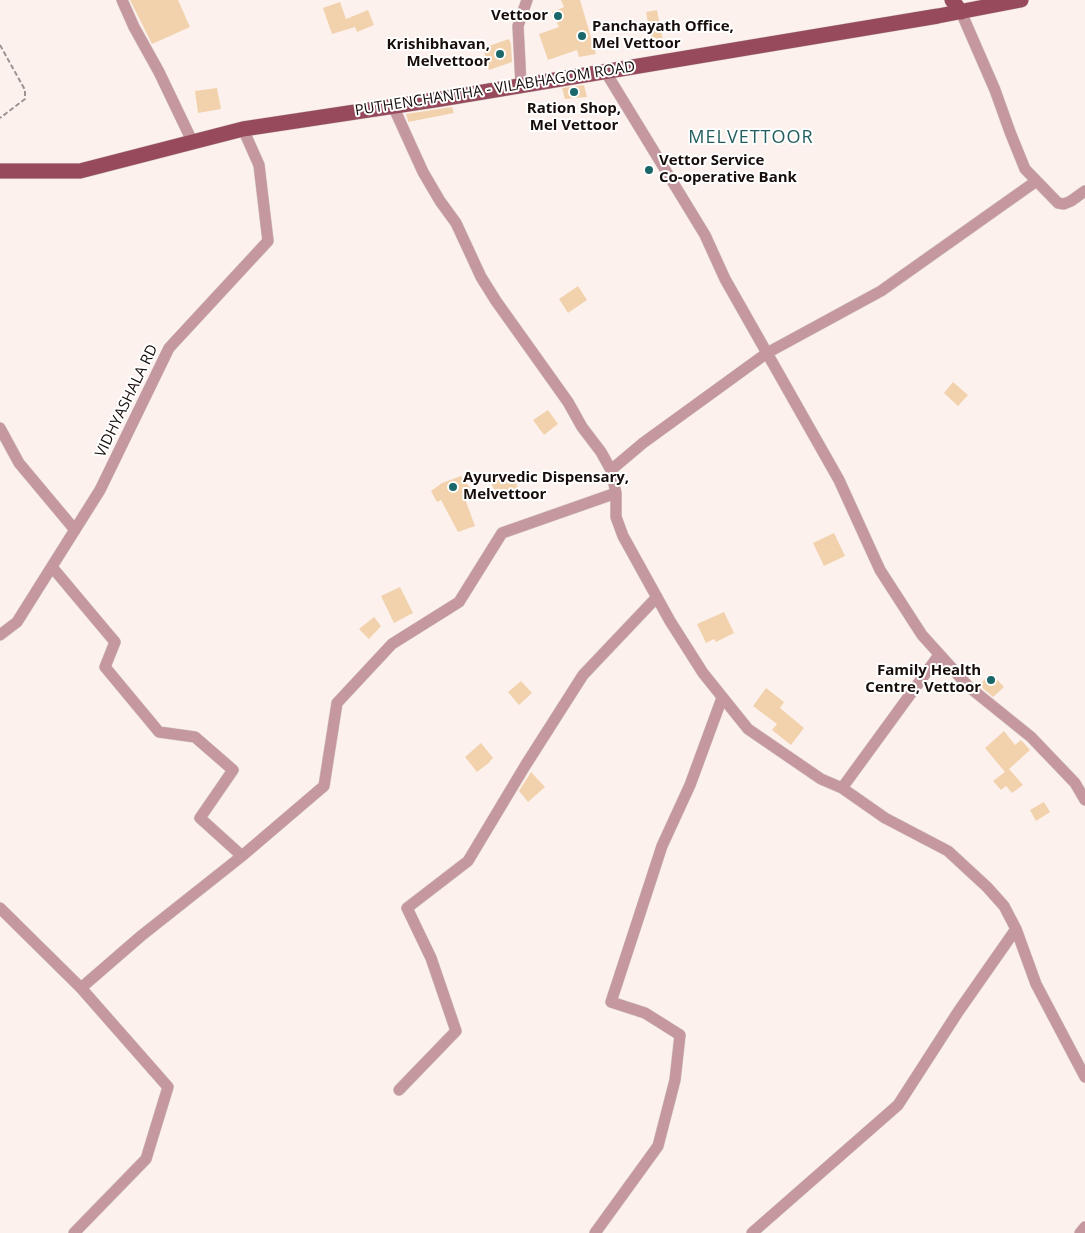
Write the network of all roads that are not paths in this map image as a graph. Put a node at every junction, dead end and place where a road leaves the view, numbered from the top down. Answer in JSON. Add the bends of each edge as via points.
{"nodes":[{"id":1,"x":122,"y":0,"type":"edge"},
{"id":2,"x":527,"y":0,"type":"edge"},
{"id":3,"x":1021,"y":0,"type":"edge"},
{"id":4,"x":956,"y":6,"type":"edge"},
{"id":5,"x":606,"y":71,"type":"junction"},
{"id":6,"x":522,"y":85,"type":"junction"},
{"id":7,"x":393,"y":106,"type":"junction"},
{"id":8,"x":244,"y":129,"type":"junction"},
{"id":9,"x":193,"y":143,"type":"junction"},
{"id":10,"x":0,"y":171,"type":"edge"},
{"id":11,"x":1036,"y":182,"type":"junction"},
{"id":12,"x":1085,"y":192,"type":"edge"},
{"id":13,"x":767,"y":353,"type":"junction"},
{"id":14,"x":0,"y":428,"type":"edge"},
{"id":15,"x":611,"y":470,"type":"junction"},
{"id":16,"x":616,"y":493,"type":"junction"},
{"id":17,"x":75,"y":530,"type":"junction"},
{"id":18,"x":52,"y":567,"type":"junction"},
{"id":19,"x":657,"y":598,"type":"junction"},
{"id":20,"x":2,"y":630,"type":"edge"},
{"id":21,"x":940,"y":655,"type":"junction"},
{"id":22,"x":722,"y":698,"type":"junction"},
{"id":23,"x":842,"y":788,"type":"junction"},
{"id":24,"x":1085,"y":800,"type":"edge"},
{"id":25,"x":242,"y":856,"type":"junction"},
{"id":26,"x":0,"y":908,"type":"edge"},
{"id":27,"x":1016,"y":929,"type":"junction"},
{"id":28,"x":81,"y":988,"type":"junction"},
{"id":29,"x":1085,"y":1077,"type":"edge"},
{"id":30,"x":399,"y":1090,"type":"dead end"},
{"id":31,"x":1085,"y":1227,"type":"edge"},
{"id":32,"x":74,"y":1233,"type":"edge"},
{"id":33,"x":594,"y":1233,"type":"edge"},
{"id":34,"x":752,"y":1233,"type":"edge"},
{"id":35,"x":1080,"y":1233,"type":"edge"}],
"edges":[{"from":1,"to":9,"type":"street"},
{"from":2,"to":6,"type":"street","via":[[518,26]]},
{"from":3,"to":4,"type":"main road","name":"PUTHENCHANTHA - VILABHAGOM ROAD"},
{"from":4,"to":5,"type":"main road","name":"PUTHENCHANTHA - VILABHAGOM ROAD"},
{"from":4,"to":11,"type":"street","via":[[995,90],[1025,169]]},
{"from":5,"to":6,"type":"main road","name":"PUTHENCHANTHA - VILABHAGOM ROAD"},
{"from":5,"to":13,"type":"street","via":[[705,235]]},
{"from":6,"to":7,"type":"main road","name":"PUTHENCHANTHA - VILABHAGOM ROAD"},
{"from":7,"to":8,"type":"main road","name":"PUTHENCHANTHA - VILABHAGOM ROAD"},
{"from":7,"to":15,"type":"street","via":[[423,172],[456,223],[481,277]]},
{"from":8,"to":9,"type":"main road","name":"PUTHENCHANTHA - VILABHAGOM ROAD"},
{"from":8,"to":17,"type":"street","name":"VIDHYASHALA RD","via":[[259,165],[268,241],[169,348],[100,490]]},
{"from":9,"to":10,"type":"main road","name":"PUTHENCHANTHA - VILABHAGOM ROAD","via":[[80,171]]},
{"from":11,"to":12,"type":"street","via":[[1058,203],[1064,204]]},
{"from":11,"to":13,"type":"street","via":[[881,291]]},
{"from":13,"to":15,"type":"street"},
{"from":13,"to":21,"type":"street","via":[[839,480],[880,570],[922,635]]},
{"from":14,"to":17,"type":"street","via":[[20,463]]},
{"from":15,"to":16,"type":"street"},
{"from":16,"to":19,"type":"street","via":[[616,517],[623,536]]},
{"from":16,"to":25,"type":"street","via":[[502,533],[459,602],[392,644],[337,703],[324,786]]},
{"from":17,"to":18,"type":"street","name":"VIDHYASHALA RD"},
{"from":18,"to":20,"type":"street","name":"VIDHYASHALA RD","via":[[17,622]]},
{"from":18,"to":25,"type":"street","via":[[114,642],[105,667],[159,732],[195,737],[233,770],[200,818]]},
{"from":19,"to":22,"type":"street"},
{"from":19,"to":30,"type":"street","via":[[583,674],[468,861],[407,908],[431,958],[456,1031]]},
{"from":21,"to":23,"type":"street"},
{"from":21,"to":24,"type":"street","via":[[969,687],[1031,737],[1075,783]]},
{"from":22,"to":23,"type":"street","via":[[748,729],[821,780]]},
{"from":22,"to":33,"type":"street","via":[[690,785],[662,846],[611,1002],[646,1013],[680,1035],[675,1080],[658,1146]]},
{"from":23,"to":27,"type":"street","via":[[885,818],[948,851],[1004,906]]},
{"from":25,"to":28,"type":"street"},
{"from":26,"to":28,"type":"street"},
{"from":27,"to":29,"type":"street","via":[[1036,984]]},
{"from":27,"to":34,"type":"street","via":[[898,1105]]},
{"from":28,"to":32,"type":"street","via":[[168,1087],[146,1159]]},
{"from":31,"to":35,"type":"street"}]}
